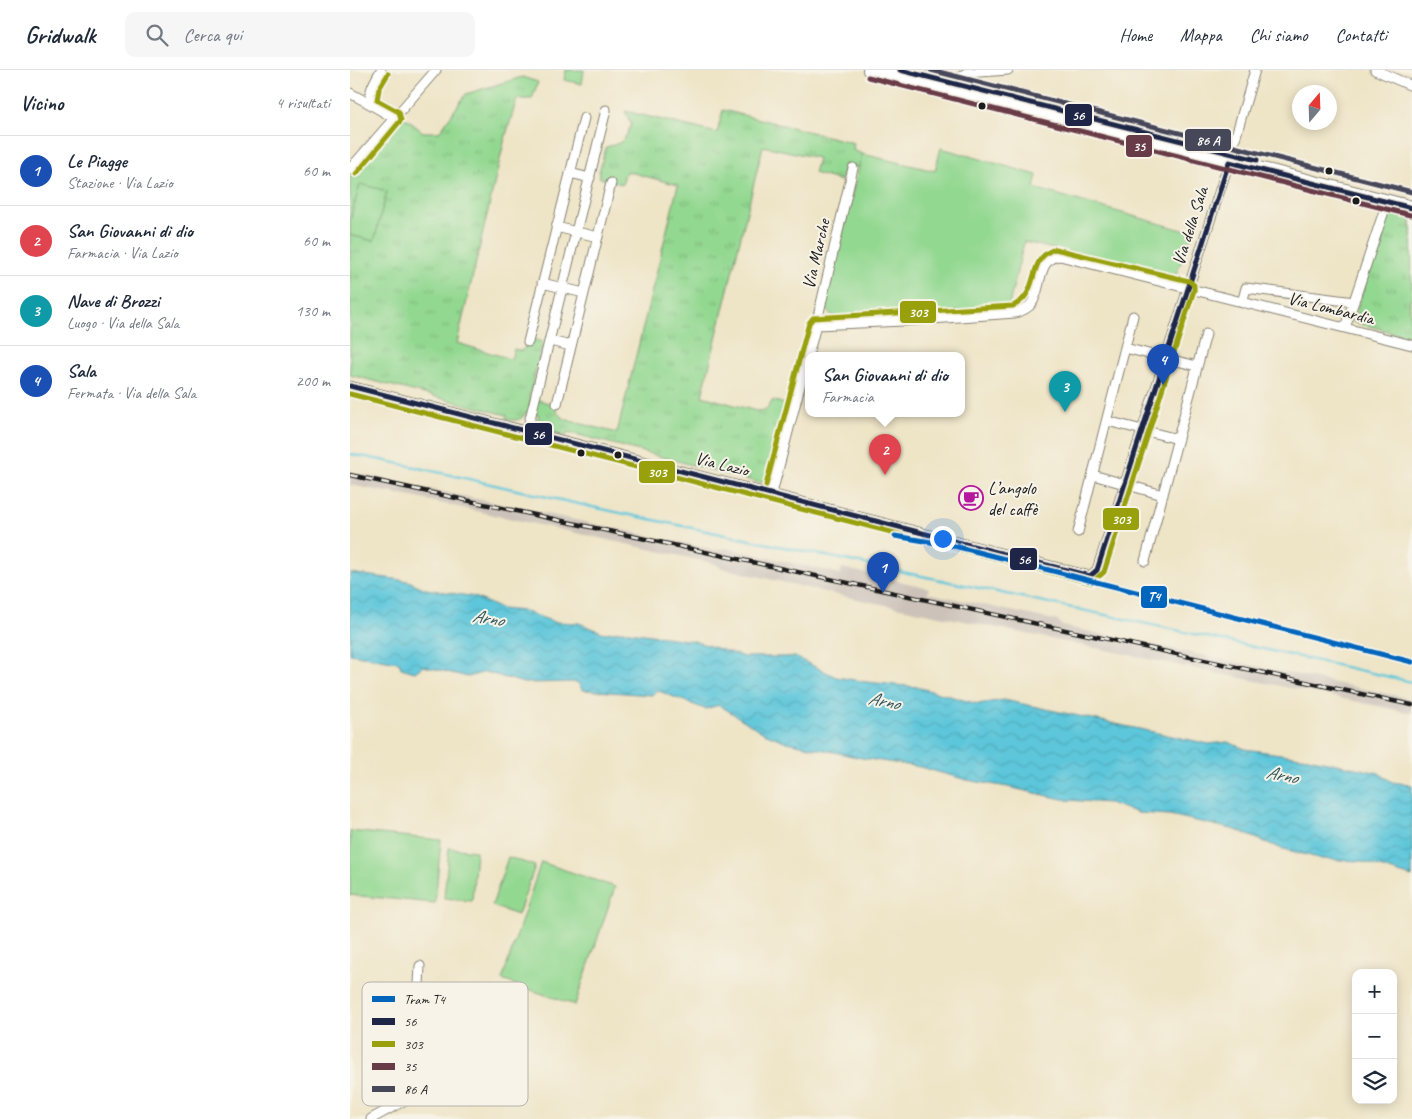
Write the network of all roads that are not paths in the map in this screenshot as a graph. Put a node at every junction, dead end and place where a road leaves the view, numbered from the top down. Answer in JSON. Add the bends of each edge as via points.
{"nodes":[{"id":1,"x":381,"y":70,"type":"edge"},
{"id":2,"x":436,"y":70,"type":"edge"},
{"id":3,"x":870,"y":70,"type":"edge"},
{"id":4,"x":900,"y":70,"type":"edge"},
{"id":5,"x":1008,"y":70,"type":"edge"},
{"id":6,"x":1256,"y":70,"type":"edge"},
{"id":7,"x":1375,"y":70,"type":"edge"},
{"id":8,"x":932,"y":74,"type":"edge"},
{"id":9,"x":957,"y":84,"type":"junction"},
{"id":10,"x":1412,"y":86,"type":"edge"},
{"id":11,"x":350,"y":93,"type":"edge"},
{"id":12,"x":370,"y":104,"type":"junction"},
{"id":13,"x":606,"y":110,"type":"dead end"},
{"id":14,"x":394,"y":118,"type":"junction"},
{"id":15,"x":584,"y":118,"type":"dead end"},
{"id":16,"x":1230,"y":157,"type":"junction"},
{"id":17,"x":854,"y":168,"type":"dead end"},
{"id":18,"x":350,"y":169,"type":"edge"},
{"id":19,"x":570,"y":173,"type":"junction"},
{"id":20,"x":590,"y":178,"type":"junction"},
{"id":21,"x":611,"y":183,"type":"dead end"},
{"id":22,"x":1412,"y":200,"type":"edge"},
{"id":23,"x":1387,"y":202,"type":"junction"},
{"id":24,"x":1412,"y":208,"type":"edge"},
{"id":25,"x":556,"y":227,"type":"junction"},
{"id":26,"x":576,"y":232,"type":"junction"},
{"id":27,"x":598,"y":237,"type":"junction"},
{"id":28,"x":542,"y":283,"type":"junction"},
{"id":29,"x":562,"y":288,"type":"junction"},
{"id":30,"x":1187,"y":288,"type":"junction"},
{"id":31,"x":584,"y":293,"type":"junction"},
{"id":32,"x":1242,"y":302,"type":"junction"},
{"id":33,"x":1354,"y":302,"type":"junction"},
{"id":34,"x":1133,"y":316,"type":"dead end"},
{"id":35,"x":816,"y":324,"type":"junction"},
{"id":36,"x":1345,"y":328,"type":"junction"},
{"id":37,"x":1206,"y":334,"type":"dead end"},
{"id":38,"x":550,"y":341,"type":"junction"},
{"id":39,"x":528,"y":342,"type":"dead end"},
{"id":40,"x":1412,"y":345,"type":"edge"},
{"id":41,"x":571,"y":346,"type":"junction"},
{"id":42,"x":1125,"y":348,"type":"junction"},
{"id":43,"x":809,"y":352,"type":"edge"},
{"id":44,"x":1165,"y":358,"type":"junction"},
{"id":45,"x":805,"y":366,"type":"edge"},
{"id":46,"x":1197,"y":366,"type":"junction"},
{"id":47,"x":350,"y":386,"type":"edge"},
{"id":48,"x":556,"y":404,"type":"dead end"},
{"id":49,"x":1106,"y":421,"type":"junction"},
{"id":50,"x":1142,"y":430,"type":"junction"},
{"id":51,"x":528,"y":431,"type":"junction"},
{"id":52,"x":1178,"y":439,"type":"junction"},
{"id":53,"x":1093,"y":476,"type":"junction"},
{"id":54,"x":1124,"y":484,"type":"junction"},
{"id":55,"x":772,"y":494,"type":"junction"},
{"id":56,"x":1163,"y":495,"type":"junction"},
{"id":57,"x":1078,"y":532,"type":"dead end"},
{"id":58,"x":1145,"y":561,"type":"dead end"},
{"id":59,"x":1085,"y":575,"type":"joint"},
{"id":60,"x":420,"y":966,"type":"dead end"},
{"id":61,"x":419,"y":982,"type":"edge"},
{"id":62,"x":394,"y":1106,"type":"edge"},
{"id":63,"x":371,"y":1119,"type":"edge"}],
"edges":[{"from":1,"to":12,"type":"street","via":[[370,91]]},
{"from":2,"to":14,"type":"street"},
{"from":3,"to":16,"type":"main road"},
{"from":4,"to":8,"type":"main road"},
{"from":5,"to":9,"type":"street","via":[[966,73]]},
{"from":6,"to":16,"type":"street","name":"Via della Sala"},
{"from":7,"to":10,"type":"street"},
{"from":8,"to":9,"type":"main road"},
{"from":9,"to":16,"type":"main road"},
{"from":11,"to":12,"type":"street"},
{"from":12,"to":14,"type":"street"},
{"from":13,"to":20,"type":"street"},
{"from":14,"to":18,"type":"street"},
{"from":15,"to":19,"type":"street"},
{"from":16,"to":22,"type":"main road"},
{"from":16,"to":23,"type":"main road"},
{"from":16,"to":30,"type":"street","name":"Via della Sala"},
{"from":17,"to":35,"type":"street","name":"Via Marche"},
{"from":19,"to":20,"type":"street"},
{"from":19,"to":25,"type":"street"},
{"from":20,"to":26,"type":"street"},
{"from":21,"to":27,"type":"street"},
{"from":23,"to":24,"type":"main road"},
{"from":23,"to":33,"type":"street"},
{"from":25,"to":26,"type":"street"},
{"from":25,"to":28,"type":"street"},
{"from":26,"to":27,"type":"street"},
{"from":26,"to":29,"type":"street"},
{"from":27,"to":31,"type":"street"},
{"from":28,"to":29,"type":"street"},
{"from":28,"to":39,"type":"street"},
{"from":29,"to":31,"type":"street"},
{"from":29,"to":38,"type":"street"},
{"from":30,"to":32,"type":"street","name":"Via Lombardia"},
{"from":30,"to":35,"type":"street","name":"Via Lombardia","via":[[1056,256],[1046,263],[1032,304],[1023,311],[922,320]]},
{"from":30,"to":44,"type":"street","name":"Via della Sala"},
{"from":31,"to":41,"type":"street"},
{"from":32,"to":33,"type":"street","name":"Via Lombardia","via":[[1246,288]]},
{"from":32,"to":36,"type":"street","name":"Via Lombardia"},
{"from":33,"to":36,"type":"street"},
{"from":34,"to":42,"type":"street"},
{"from":35,"to":43,"type":"street","name":"Via Marche"},
{"from":36,"to":40,"type":"street","name":"Via Lombardia"},
{"from":37,"to":46,"type":"street"},
{"from":38,"to":41,"type":"street"},
{"from":38,"to":51,"type":"street"},
{"from":41,"to":48,"type":"street"},
{"from":42,"to":44,"type":"street"},
{"from":42,"to":49,"type":"street"},
{"from":44,"to":46,"type":"street"},
{"from":44,"to":50,"type":"street","name":"Via della Sala"},
{"from":45,"to":55,"type":"street","name":"Via Marche"},
{"from":46,"to":52,"type":"street"},
{"from":47,"to":51,"type":"street","name":"Via Lazio"},
{"from":49,"to":50,"type":"street"},
{"from":49,"to":53,"type":"street"},
{"from":50,"to":52,"type":"street"},
{"from":50,"to":54,"type":"street","name":"Via della Sala"},
{"from":51,"to":55,"type":"street","name":"Via Lazio"},
{"from":52,"to":56,"type":"street"},
{"from":53,"to":54,"type":"street"},
{"from":53,"to":57,"type":"street"},
{"from":54,"to":56,"type":"street"},
{"from":54,"to":59,"type":"street","name":"Via della Sala","via":[[1097,570],[1090,576]]},
{"from":55,"to":59,"type":"street","name":"Via Lazio"},
{"from":56,"to":58,"type":"street"},
{"from":60,"to":61,"type":"street"},
{"from":62,"to":63,"type":"street"}]}
